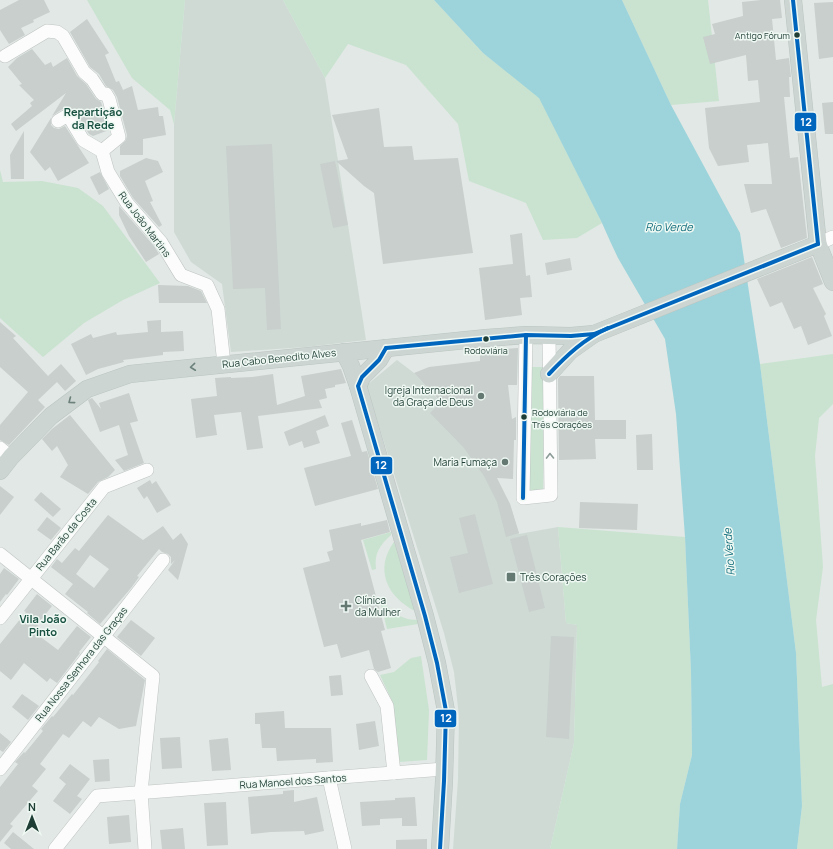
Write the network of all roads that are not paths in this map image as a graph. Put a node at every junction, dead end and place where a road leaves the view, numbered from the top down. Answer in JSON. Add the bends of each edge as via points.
{"nodes":[{"id":1,"x":794,"y":0,"type":"edge"},
{"id":2,"x":5,"y":56,"type":"dead end"},
{"id":3,"x":58,"y":121,"type":"dead end"},
{"id":4,"x":102,"y":151,"type":"junction"},
{"id":5,"x":825,"y":240,"type":"edge"},
{"id":6,"x":833,"y":282,"type":"edge"},
{"id":7,"x":599,"y":332,"type":"junction"},
{"id":8,"x":526,"y":335,"type":"junction"},
{"id":9,"x":549,"y":335,"type":"junction"},
{"id":10,"x":386,"y":348,"type":"junction"},
{"id":11,"x":349,"y":351,"type":"junction"},
{"id":12,"x":224,"y":364,"type":"junction"},
{"id":13,"x":370,"y":368,"type":"junction"},
{"id":14,"x":549,"y":374,"type":"junction"},
{"id":15,"x":358,"y":386,"type":"junction"},
{"id":16,"x":6,"y":453,"type":"edge"},
{"id":17,"x":147,"y":470,"type":"dead end"},
{"id":18,"x":0,"y":471,"type":"edge"},
{"id":19,"x":0,"y":554,"type":"edge"},
{"id":20,"x":163,"y":560,"type":"dead end"},
{"id":21,"x":31,"y":578,"type":"junction"},
{"id":22,"x":0,"y":618,"type":"edge"},
{"id":23,"x":104,"y":636,"type":"junction"},
{"id":24,"x":371,"y":676,"type":"dead end"},
{"id":25,"x":0,"y":769,"type":"edge"},
{"id":26,"x":444,"y":769,"type":"junction"},
{"id":27,"x":394,"y":773,"type":"junction"},
{"id":28,"x":329,"y":778,"type":"junction"},
{"id":29,"x":142,"y":792,"type":"junction"},
{"id":30,"x":55,"y":849,"type":"edge"},
{"id":31,"x":145,"y":849,"type":"edge"},
{"id":32,"x":345,"y":849,"type":"edge"},
{"id":33,"x":440,"y":849,"type":"edge"}],
"edges":[{"from":1,"to":5,"type":"main road"},
{"from":2,"to":4,"type":"street","via":[[47,31],[57,32],[63,36],[84,72],[109,99],[119,137]]},
{"from":3,"to":4,"type":"street","via":[[68,115],[83,140]]},
{"from":4,"to":12,"type":"street","name":"Rua João Martins","via":[[108,172],[127,203],[161,242],[181,275],[207,285],[218,309]]},
{"from":5,"to":6,"type":"main road"},
{"from":5,"to":7,"type":"main road"},
{"from":7,"to":9,"type":"main road","name":"Rua Cabo Benedito Alves","via":[[571,336]]},
{"from":7,"to":14,"type":"main road","via":[[570,351]]},
{"from":8,"to":9,"type":"main road","name":"Rua Cabo Benedito Alves"},
{"from":8,"to":10,"type":"main road","name":"Rua Cabo Benedito Alves"},
{"from":8,"to":14,"type":"street","one_way":true,"via":[[523,498],[551,495]]},
{"from":9,"to":14,"type":"street"},
{"from":10,"to":11,"type":"main road","name":"Rua Cabo Benedito Alves"},
{"from":10,"to":13,"type":"main road","via":[[379,360]]},
{"from":11,"to":12,"type":"main road","name":"Rua Cabo Benedito Alves"},
{"from":11,"to":13,"type":"main road"},
{"from":11,"to":15,"type":"main road"},
{"from":12,"to":16,"type":"main road","name":"Rua Cabo Benedito Alves","one_way":true,"via":[[130,374],[87,389]]},
{"from":13,"to":15,"type":"main road"},
{"from":15,"to":26,"type":"main road","via":[[416,582],[437,663],[446,711]]},
{"from":16,"to":18,"type":"main road","name":"Rua Cabo Benedito Alves"},
{"from":17,"to":21,"type":"street","name":"Rua Barão da Costa","via":[[104,487]]},
{"from":19,"to":21,"type":"street"},
{"from":20,"to":23,"type":"street","name":"Rua Nossa Senhora das Graças"},
{"from":21,"to":22,"type":"street","name":"Rua Barão da Costa"},
{"from":21,"to":23,"type":"street"},
{"from":23,"to":25,"type":"street","name":"Rua Nossa Senhora das Graças"},
{"from":23,"to":29,"type":"street","via":[[153,676]]},
{"from":24,"to":27,"type":"street","via":[[386,706]]},
{"from":26,"to":27,"type":"street","name":"Rua Manoel dos Santos"},
{"from":26,"to":33,"type":"main road"},
{"from":27,"to":28,"type":"street","name":"Rua Manoel dos Santos"},
{"from":28,"to":29,"type":"street","name":"Rua Manoel dos Santos"},
{"from":28,"to":32,"type":"street"},
{"from":29,"to":30,"type":"street","name":"Rua Manoel dos Santos","via":[[97,796]]},
{"from":29,"to":31,"type":"street"}]}
